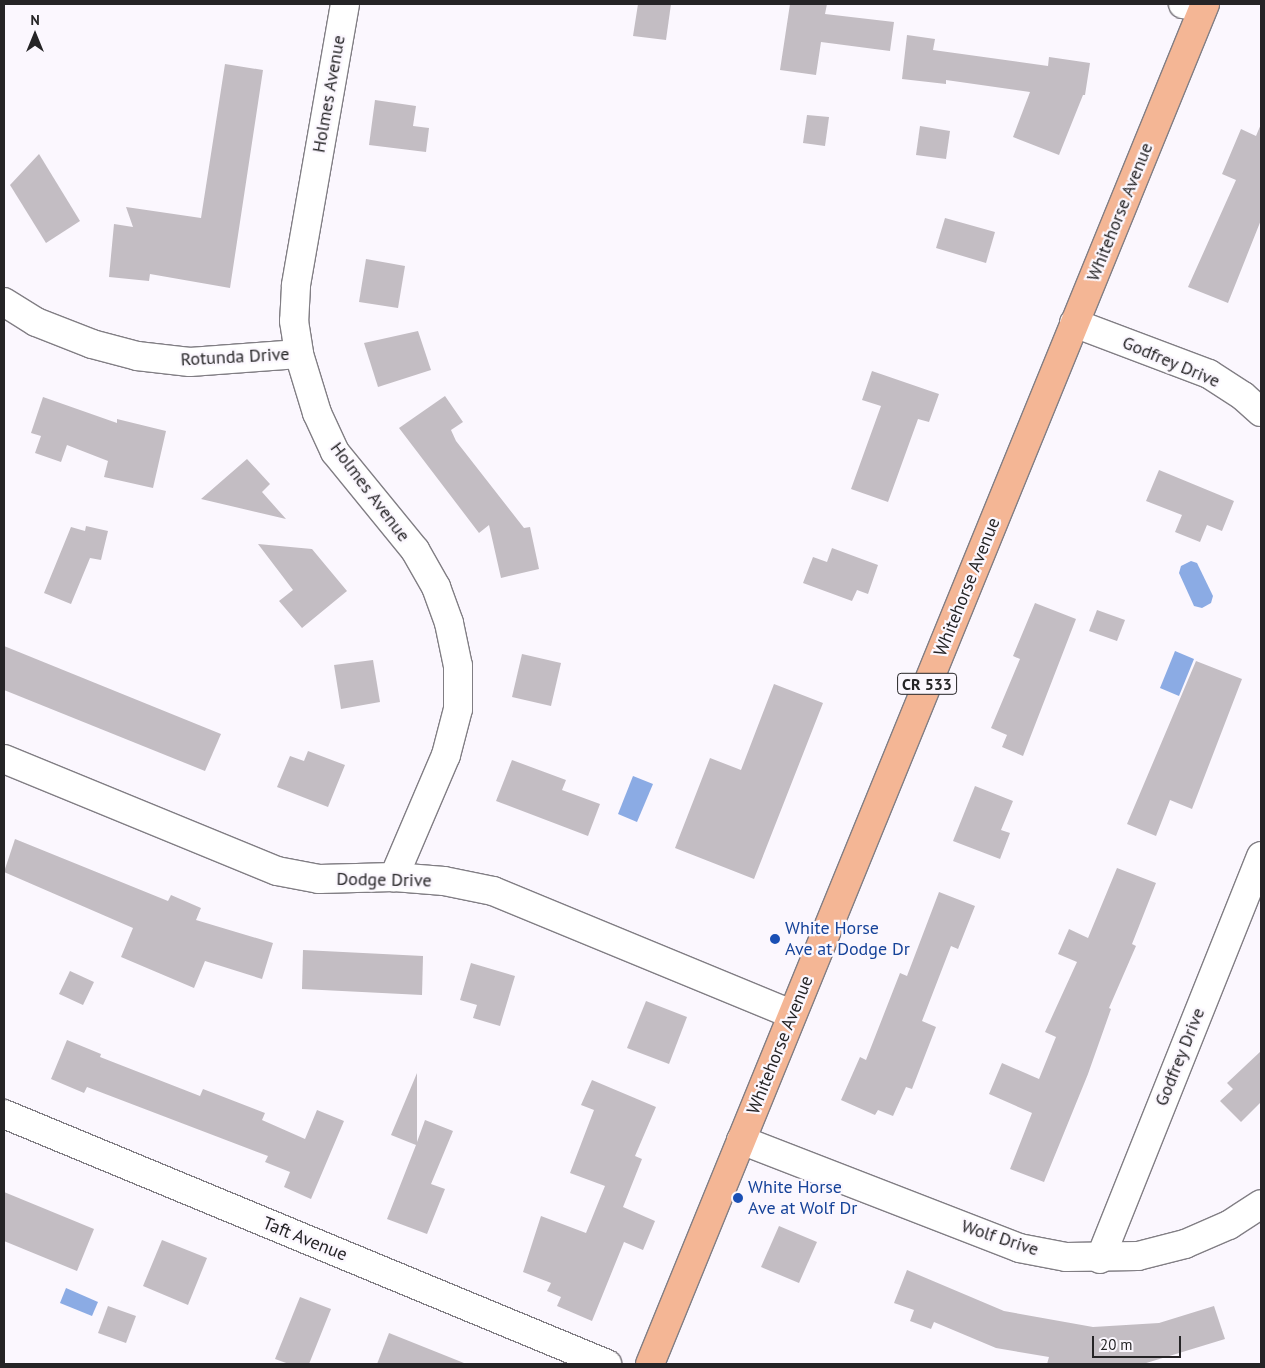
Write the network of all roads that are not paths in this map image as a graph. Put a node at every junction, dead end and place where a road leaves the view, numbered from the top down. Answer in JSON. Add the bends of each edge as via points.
{"nodes":[{"id":1,"x":345,"y":4,"type":"edge"},
{"id":2,"x":1197,"y":5,"type":"edge"},
{"id":3,"x":4,"y":302,"type":"edge"},
{"id":4,"x":1074,"y":323,"type":"junction"},
{"id":5,"x":299,"y":354,"type":"junction"},
{"id":6,"x":1261,"y":412,"type":"edge"},
{"id":7,"x":4,"y":759,"type":"edge"},
{"id":8,"x":1261,"y":856,"type":"edge"},
{"id":9,"x":394,"y":877,"type":"junction"},
{"id":10,"x":792,"y":1014,"type":"junction"},
{"id":11,"x":4,"y":1114,"type":"edge"},
{"id":12,"x":741,"y":1140,"type":"junction"},
{"id":13,"x":1261,"y":1204,"type":"edge"},
{"id":14,"x":1100,"y":1259,"type":"junction"},
{"id":15,"x":607,"y":1364,"type":"edge"},
{"id":16,"x":650,"y":1364,"type":"edge"}],
"edges":[{"from":1,"to":5,"type":"street","name":"Holmes Avenue","via":[[296,286],[294,321]]},
{"from":2,"to":4,"type":"main road","name":"Whitehorse Avenue","number":"CR 533"},
{"from":3,"to":5,"type":"street","name":"Rotunda Drive","via":[[46,326],[92,344],[137,356],[190,362]]},
{"from":4,"to":6,"type":"street","name":"Godfrey Drive","via":[[1209,374]]},
{"from":4,"to":10,"type":"main road","name":"Whitehorse Avenue","number":"CR 533"},
{"from":5,"to":9,"type":"street","name":"Holmes Avenue","via":[[317,413],[335,452],[414,550],[436,587],[449,623],[458,666],[458,709],[446,755]]},
{"from":7,"to":9,"type":"street","name":"Dodge Drive","via":[[277,871],[319,879]]},
{"from":8,"to":14,"type":"street","name":"Godfrey Drive"},
{"from":9,"to":10,"type":"street","name":"Dodge Drive","via":[[444,881],[493,891]]},
{"from":10,"to":12,"type":"main road","name":"Whitehorse Avenue","number":"CR 533"},
{"from":11,"to":15,"type":"street","name":"Taft Avenue"},
{"from":12,"to":14,"type":"street","name":"Wolf Drive","via":[[1018,1248],[1066,1257]]},
{"from":12,"to":16,"type":"main road","name":"Whitehorse Avenue","number":"CR 533"},
{"from":13,"to":14,"type":"street","name":"Wolf Drive","via":[[1229,1225],[1185,1244],[1138,1256]]}]}
